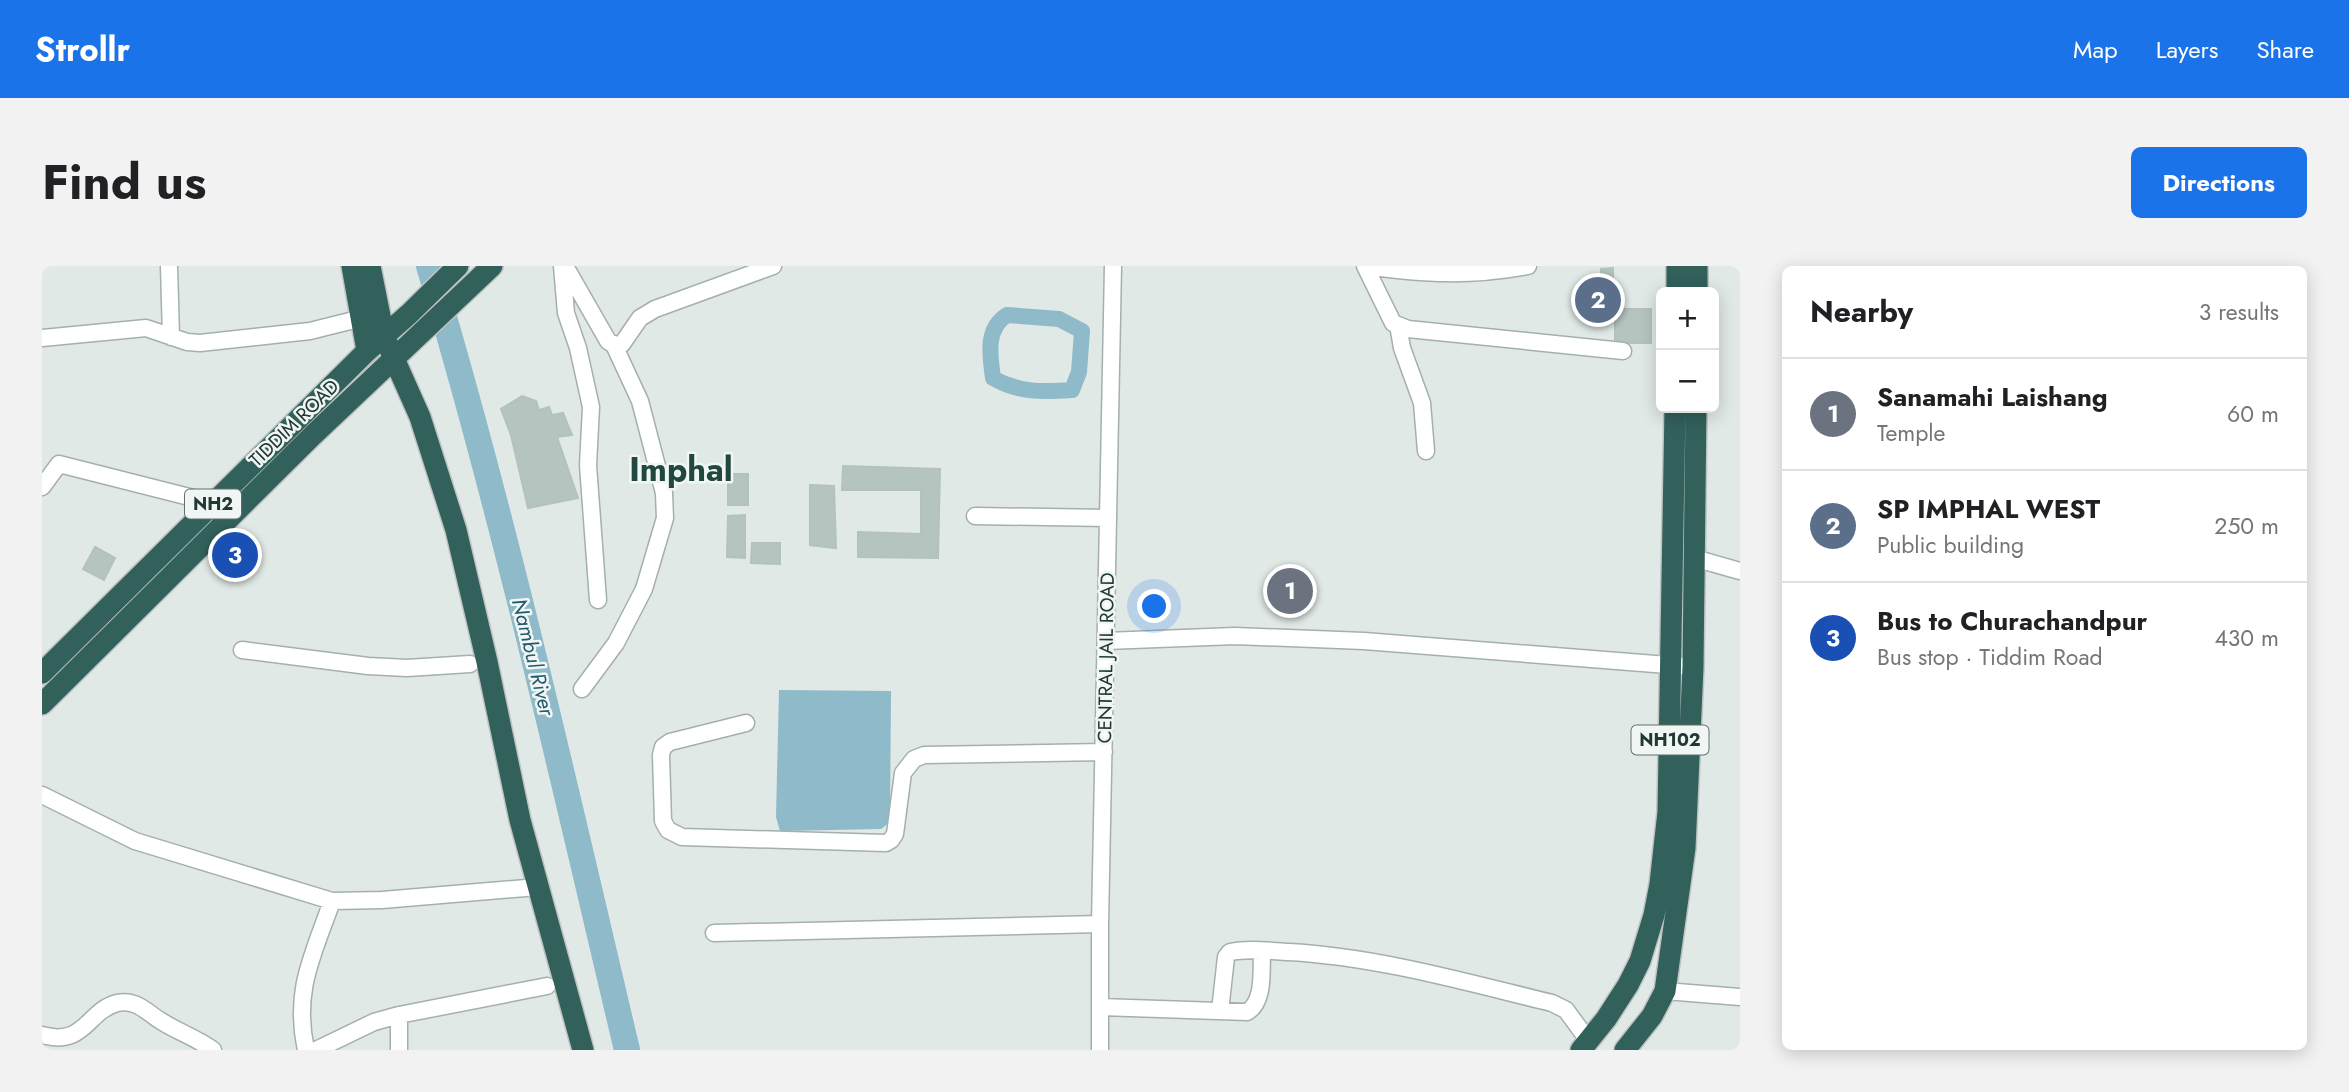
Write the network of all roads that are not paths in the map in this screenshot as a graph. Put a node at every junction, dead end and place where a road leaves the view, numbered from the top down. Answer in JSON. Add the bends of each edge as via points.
{"nodes":[{"id":1,"x":169,"y":266,"type":"edge"},
{"id":2,"x":352,"y":266,"type":"edge"},
{"id":3,"x":370,"y":266,"type":"edge"},
{"id":4,"x":458,"y":266,"type":"edge"},
{"id":5,"x":492,"y":266,"type":"edge"},
{"id":6,"x":564,"y":266,"type":"edge"},
{"id":7,"x":773,"y":266,"type":"edge"},
{"id":8,"x":1113,"y":266,"type":"edge"},
{"id":9,"x":1528,"y":266,"type":"edge"},
{"id":10,"x":1677,"y":266,"type":"edge"},
{"id":11,"x":1697,"y":266,"type":"edge"},
{"id":12,"x":1677,"y":287,"type":"edge"},
{"id":13,"x":1697,"y":287,"type":"edge"},
{"id":14,"x":371,"y":316,"type":"junction"},
{"id":15,"x":1398,"y":325,"type":"junction"},
{"id":16,"x":384,"y":336,"type":"junction"},
{"id":17,"x":171,"y":337,"type":"junction"},
{"id":18,"x":42,"y":338,"type":"edge"},
{"id":19,"x":614,"y":345,"type":"junction"},
{"id":20,"x":367,"y":351,"type":"junction"},
{"id":21,"x":1623,"y":351,"type":"dead end"},
{"id":22,"x":400,"y":355,"type":"junction"},
{"id":23,"x":1675,"y":413,"type":"edge"},
{"id":24,"x":1696,"y":413,"type":"edge"},
{"id":25,"x":1426,"y":451,"type":"dead end"},
{"id":26,"x":42,"y":460,"type":"edge"},
{"id":27,"x":59,"y":464,"type":"junction"},
{"id":28,"x":42,"y":487,"type":"edge"},
{"id":29,"x":213,"y":503,"type":"junction"},
{"id":30,"x":975,"y":516,"type":"dead end"},
{"id":31,"x":1108,"y":518,"type":"junction"},
{"id":32,"x":1694,"y":558,"type":"junction"},
{"id":33,"x":1740,"y":571,"type":"edge"},
{"id":34,"x":598,"y":600,"type":"dead end"},
{"id":35,"x":1106,"y":642,"type":"junction"},
{"id":36,"x":242,"y":650,"type":"dead end"},
{"id":37,"x":470,"y":664,"type":"dead end"},
{"id":38,"x":1672,"y":665,"type":"junction"},
{"id":39,"x":1693,"y":667,"type":"junction"},
{"id":40,"x":42,"y":673,"type":"edge"},
{"id":41,"x":582,"y":689,"type":"dead end"},
{"id":42,"x":42,"y":704,"type":"edge"},
{"id":43,"x":746,"y":723,"type":"dead end"},
{"id":44,"x":1104,"y":752,"type":"junction"},
{"id":45,"x":42,"y":795,"type":"edge"},
{"id":46,"x":538,"y":887,"type":"junction"},
{"id":47,"x":332,"y":901,"type":"junction"},
{"id":48,"x":1100,"y":924,"type":"junction"},
{"id":49,"x":714,"y":933,"type":"dead end"},
{"id":50,"x":1262,"y":951,"type":"junction"},
{"id":51,"x":547,"y":986,"type":"dead end"},
{"id":52,"x":1665,"y":991,"type":"junction"},
{"id":53,"x":1740,"y":997,"type":"edge"},
{"id":54,"x":1101,"y":1007,"type":"junction"},
{"id":55,"x":1220,"y":1011,"type":"junction"},
{"id":56,"x":399,"y":1015,"type":"junction"},
{"id":57,"x":42,"y":1035,"type":"edge"},
{"id":58,"x":1584,"y":1045,"type":"edge"},
{"id":59,"x":213,"y":1050,"type":"edge"},
{"id":60,"x":306,"y":1050,"type":"edge"},
{"id":61,"x":316,"y":1050,"type":"edge"},
{"id":62,"x":399,"y":1050,"type":"edge"},
{"id":63,"x":583,"y":1050,"type":"edge"},
{"id":64,"x":1100,"y":1050,"type":"edge"},
{"id":65,"x":1625,"y":1050,"type":"edge"}],
"edges":[{"from":1,"to":17,"type":"street"},
{"from":2,"to":14,"type":"highway"},
{"from":3,"to":14,"type":"highway"},
{"from":4,"to":16,"type":"highway","number":"NH2"},
{"from":5,"to":22,"type":"highway","name":"TIDDIM ROAD","number":"NH2"},
{"from":6,"to":19,"type":"street"},
{"from":6,"to":34,"type":"street","via":[[566,313],[591,407],[588,465]]},
{"from":7,"to":19,"type":"street","via":[[655,309],[640,318],[622,344]]},
{"from":8,"to":31,"type":"street","name":"CENTRAL JAIL ROAD"},
{"from":9,"to":15,"type":"street","via":[[1464,275],[1365,266]]},
{"from":10,"to":12,"type":"highway"},
{"from":11,"to":13,"type":"highway"},
{"from":14,"to":16,"type":"highway"},
{"from":14,"to":17,"type":"street","via":[[310,331],[200,343]]},
{"from":14,"to":20,"type":"highway"},
{"from":15,"to":21,"type":"street"},
{"from":15,"to":25,"type":"street","via":[[1422,403]]},
{"from":16,"to":20,"type":"highway","name":"TIDDIM ROAD","number":"NH2"},
{"from":16,"to":22,"type":"highway"},
{"from":17,"to":18,"type":"street","via":[[138,327]]},
{"from":19,"to":41,"type":"street","via":[[640,401],[666,504],[644,589],[616,643]]},
{"from":20,"to":29,"type":"highway","name":"TIDDIM ROAD","number":"NH2"},
{"from":22,"to":42,"type":"highway","name":"TIDDIM ROAD","number":"NH2"},
{"from":22,"to":46,"type":"highway","via":[[456,530]]},
{"from":23,"to":38,"type":"highway","number":"NH102"},
{"from":24,"to":32,"type":"highway","number":"NH102"},
{"from":26,"to":27,"type":"street"},
{"from":27,"to":28,"type":"street"},
{"from":27,"to":29,"type":"street"},
{"from":29,"to":40,"type":"highway","name":"TIDDIM ROAD","number":"NH2"},
{"from":30,"to":31,"type":"street"},
{"from":31,"to":35,"type":"street","name":"CENTRAL JAIL ROAD"},
{"from":32,"to":33,"type":"street"},
{"from":32,"to":39,"type":"highway","number":"NH102"},
{"from":35,"to":38,"type":"street","via":[[1261,637]]},
{"from":35,"to":44,"type":"street","name":"CENTRAL JAIL ROAD"},
{"from":36,"to":37,"type":"street","via":[[368,666]]},
{"from":38,"to":39,"type":"street"},
{"from":38,"to":58,"type":"highway","number":"NH102","via":[[1668,812],[1654,915],[1628,985]]},
{"from":39,"to":52,"type":"highway","number":"NH102","via":[[1687,827]]},
{"from":43,"to":44,"type":"street","via":[[663,747],[663,821],[668,830],[682,837],[886,843],[895,834],[903,773],[914,758]]},
{"from":44,"to":48,"type":"street","name":"CENTRAL JAIL ROAD"},
{"from":45,"to":47,"type":"street","via":[[135,841]]},
{"from":46,"to":47,"type":"street"},
{"from":46,"to":63,"type":"highway"},
{"from":47,"to":60,"type":"street","via":[[303,985],[300,1011]]},
{"from":48,"to":49,"type":"street"},
{"from":48,"to":54,"type":"street","name":"CENTRAL JAIL ROAD"},
{"from":50,"to":55,"type":"street","via":[[1237,950],[1226,957]]},
{"from":50,"to":55,"type":"street","via":[[1255,1008]]},
{"from":50,"to":58,"type":"street","via":[[1323,954],[1426,972],[1552,1003],[1566,1010]]},
{"from":51,"to":56,"type":"street"},
{"from":52,"to":53,"type":"street"},
{"from":52,"to":65,"type":"highway","number":"NH102","via":[[1652,1017]]},
{"from":54,"to":55,"type":"street"},
{"from":54,"to":64,"type":"street","name":"CENTRAL JAIL ROAD"},
{"from":56,"to":61,"type":"street"},
{"from":56,"to":62,"type":"street"},
{"from":57,"to":59,"type":"street","via":[[67,1037],[110,1006],[125,1002]]}]}
